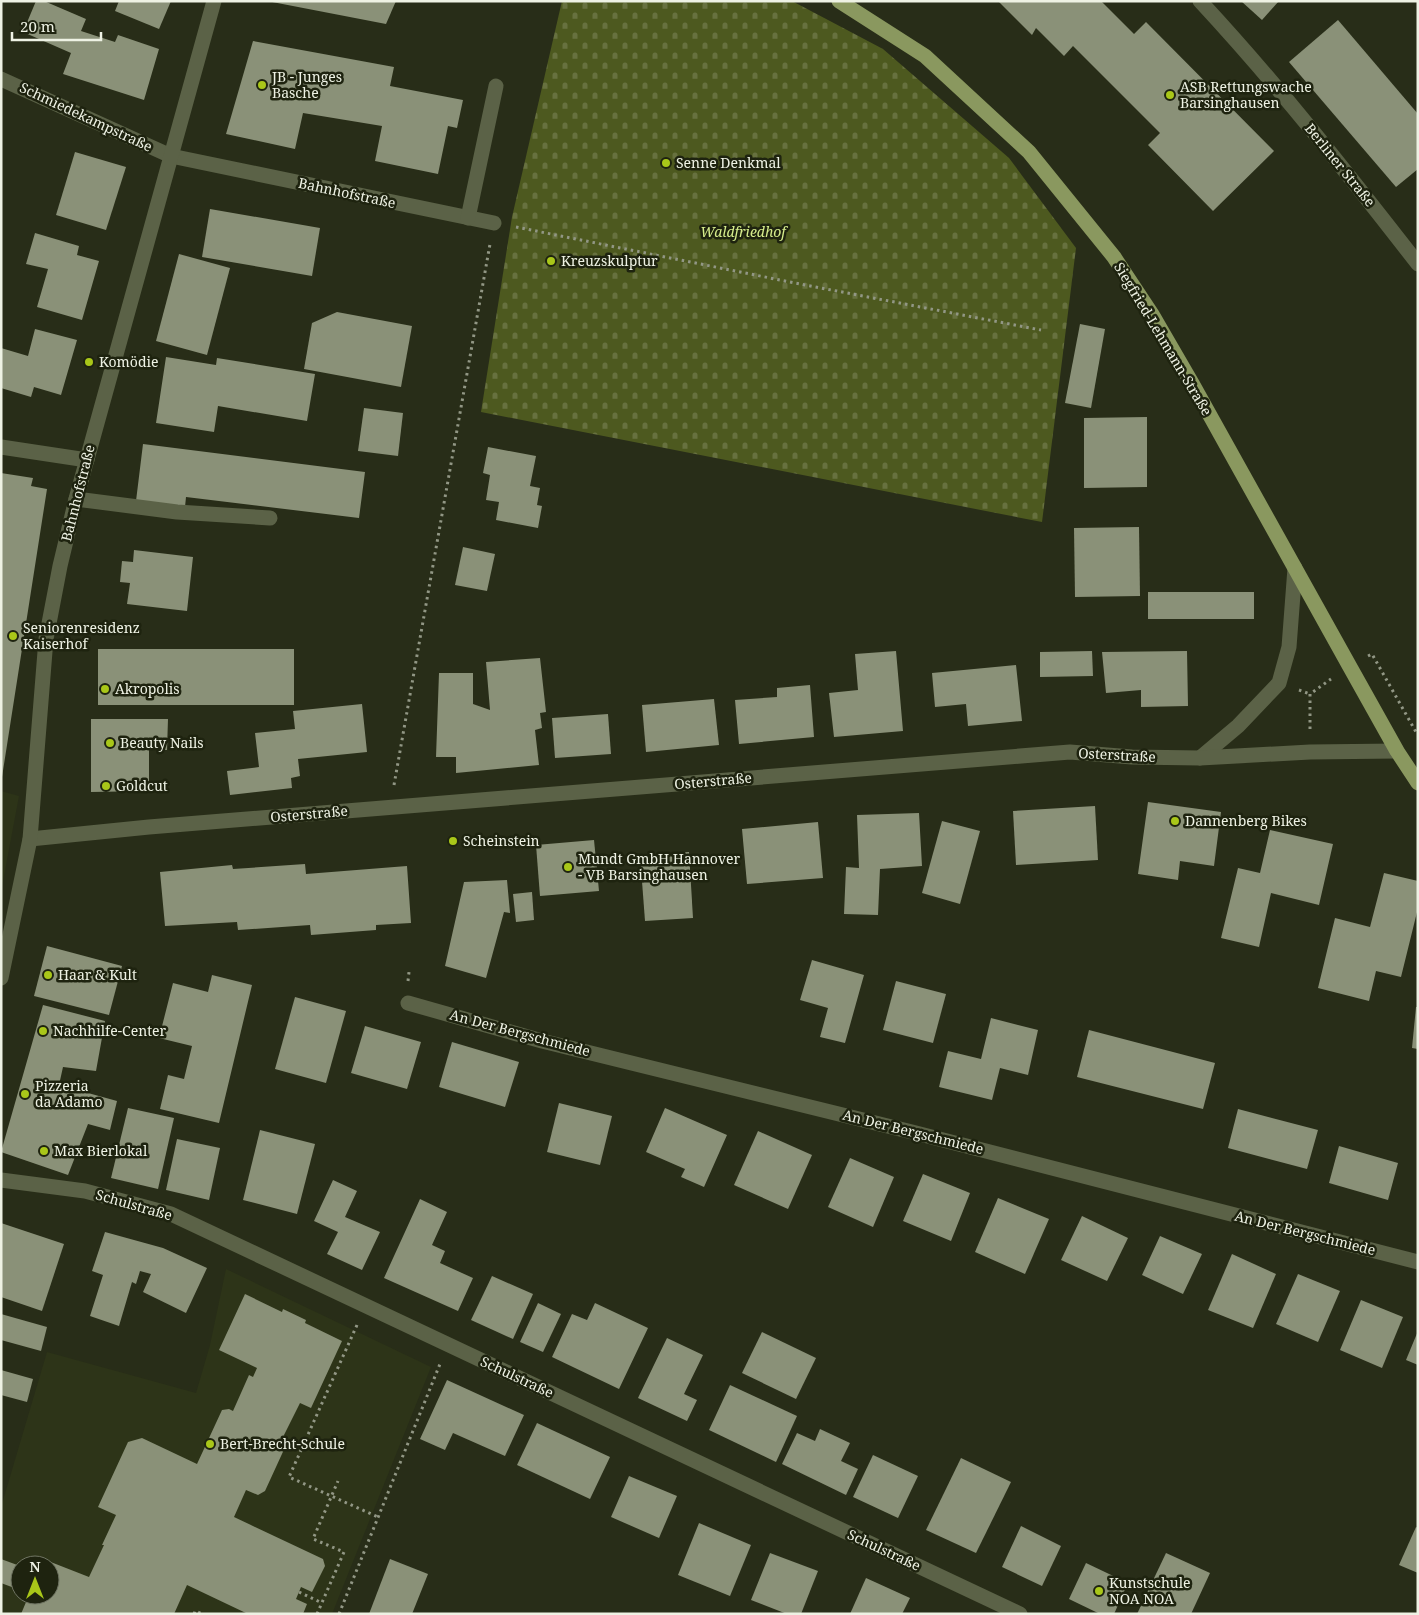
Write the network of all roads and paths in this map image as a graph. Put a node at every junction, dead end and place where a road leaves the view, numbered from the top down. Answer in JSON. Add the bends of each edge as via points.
{"nodes":[{"id":1,"x":214,"y":1,"type":"edge"},
{"id":2,"x":839,"y":1,"type":"edge"},
{"id":3,"x":1200,"y":1,"type":"edge"},
{"id":4,"x":1,"y":79,"type":"edge"},
{"id":5,"x":496,"y":86,"type":"dead end"},
{"id":6,"x":171,"y":156,"type":"junction"},
{"id":7,"x":468,"y":218,"type":"junction"},
{"id":8,"x":494,"y":223,"type":"junction"},
{"id":9,"x":1418,"y":264,"type":"edge"},
{"id":10,"x":1042,"y":330,"type":"dead end"},
{"id":11,"x":1,"y":447,"type":"edge"},
{"id":12,"x":87,"y":460,"type":"junction"},
{"id":13,"x":76,"y":498,"type":"junction"},
{"id":14,"x":270,"y":518,"type":"dead end"},
{"id":15,"x":1295,"y":568,"type":"junction"},
{"id":16,"x":1350,"y":667,"type":"junction"},
{"id":17,"x":1397,"y":751,"type":"junction"},
{"id":18,"x":1310,"y":752,"type":"junction"},
{"id":19,"x":1200,"y":758,"type":"junction"},
{"id":20,"x":1418,"y":783,"type":"edge"},
{"id":21,"x":390,"y":808,"type":"junction"},
{"id":22,"x":30,"y":839,"type":"junction"},
{"id":23,"x":8,"y":916,"type":"edge"},
{"id":24,"x":1,"y":978,"type":"edge"},
{"id":25,"x":408,"y":1003,"type":"dead end"},
{"id":26,"x":1,"y":1180,"type":"edge"},
{"id":27,"x":1418,"y":1262,"type":"edge"},
{"id":28,"x":365,"y":1306,"type":"junction"},
{"id":29,"x":447,"y":1344,"type":"junction"},
{"id":30,"x":338,"y":1481,"type":"dead end"},
{"id":31,"x":332,"y":1496,"type":"junction"},
{"id":32,"x":378,"y":1517,"type":"junction"},
{"id":33,"x":299,"y":1592,"type":"dead end"},
{"id":34,"x":322,"y":1603,"type":"junction"},
{"id":35,"x":194,"y":1614,"type":"edge"},
{"id":36,"x":203,"y":1614,"type":"edge"},
{"id":37,"x":317,"y":1614,"type":"edge"},
{"id":38,"x":339,"y":1614,"type":"edge"},
{"id":39,"x":1020,"y":1614,"type":"edge"}],
"edges":[{"from":1,"to":6,"type":"street","name":"Bahnhofstraße"},
{"from":2,"to":15,"type":"main road","name":"Siegfried-Lehmann-Straße","via":[[926,56],[1029,152],[1090,227],[1153,316]]},
{"from":3,"to":9,"type":"street","name":"Berliner Straße","via":[[1312,130]]},
{"from":4,"to":6,"type":"street","name":"Schmiedekampstraße"},
{"from":5,"to":7,"type":"street"},
{"from":6,"to":7,"type":"street","name":"Bahnhofstraße"},
{"from":6,"to":12,"type":"street","name":"Bahnhofstraße"},
{"from":7,"to":8,"type":"street","name":"Bahnhofstraße"},
{"from":8,"to":10,"type":"path"},
{"from":8,"to":21,"type":"path"},
{"from":11,"to":12,"type":"street"},
{"from":12,"to":13,"type":"street","name":"Bahnhofstraße"},
{"from":13,"to":14,"type":"street","via":[[177,512]]},
{"from":13,"to":22,"type":"street","name":"Bahnhofstraße","via":[[46,639]]},
{"from":15,"to":16,"type":"main road","name":"Siegfried-Lehmann-Straße"},
{"from":15,"to":19,"type":"street","via":[[1290,647],[1279,683],[1238,726]]},
{"from":16,"to":17,"type":"main road","name":"Siegfried-Lehmann-Straße"},
{"from":16,"to":18,"type":"path","via":[[1310,694]]},
{"from":17,"to":18,"type":"street","name":"Osterstraße"},
{"from":17,"to":20,"type":"main road","name":"Siegfried-Lehmann-Straße"},
{"from":18,"to":19,"type":"street","name":"Osterstraße"},
{"from":19,"to":21,"type":"street","name":"Osterstraße","via":[[1070,752]]},
{"from":21,"to":22,"type":"street","name":"Osterstraße"},
{"from":22,"to":23,"type":"street","name":"Bahnhofstraße"},
{"from":23,"to":24,"type":"street","name":"Bahnhofstraße"},
{"from":25,"to":27,"type":"street","name":"An Der Bergschmiede","via":[[542,1040]]},
{"from":26,"to":28,"type":"street","name":"Schulstraße","via":[[86,1191],[171,1214]]},
{"from":28,"to":29,"type":"street","name":"Schulstraße"},
{"from":28,"to":31,"type":"path","via":[[289,1477]]},
{"from":29,"to":32,"type":"path"},
{"from":29,"to":39,"type":"street","name":"Schulstraße"},
{"from":30,"to":31,"type":"path"},
{"from":31,"to":32,"type":"path"},
{"from":31,"to":34,"type":"path","via":[[313,1539],[344,1552]]},
{"from":32,"to":38,"type":"path"},
{"from":33,"to":34,"type":"path"},
{"from":34,"to":37,"type":"path"},
{"from":35,"to":36,"type":"path","via":[[195,1611]]}]}
